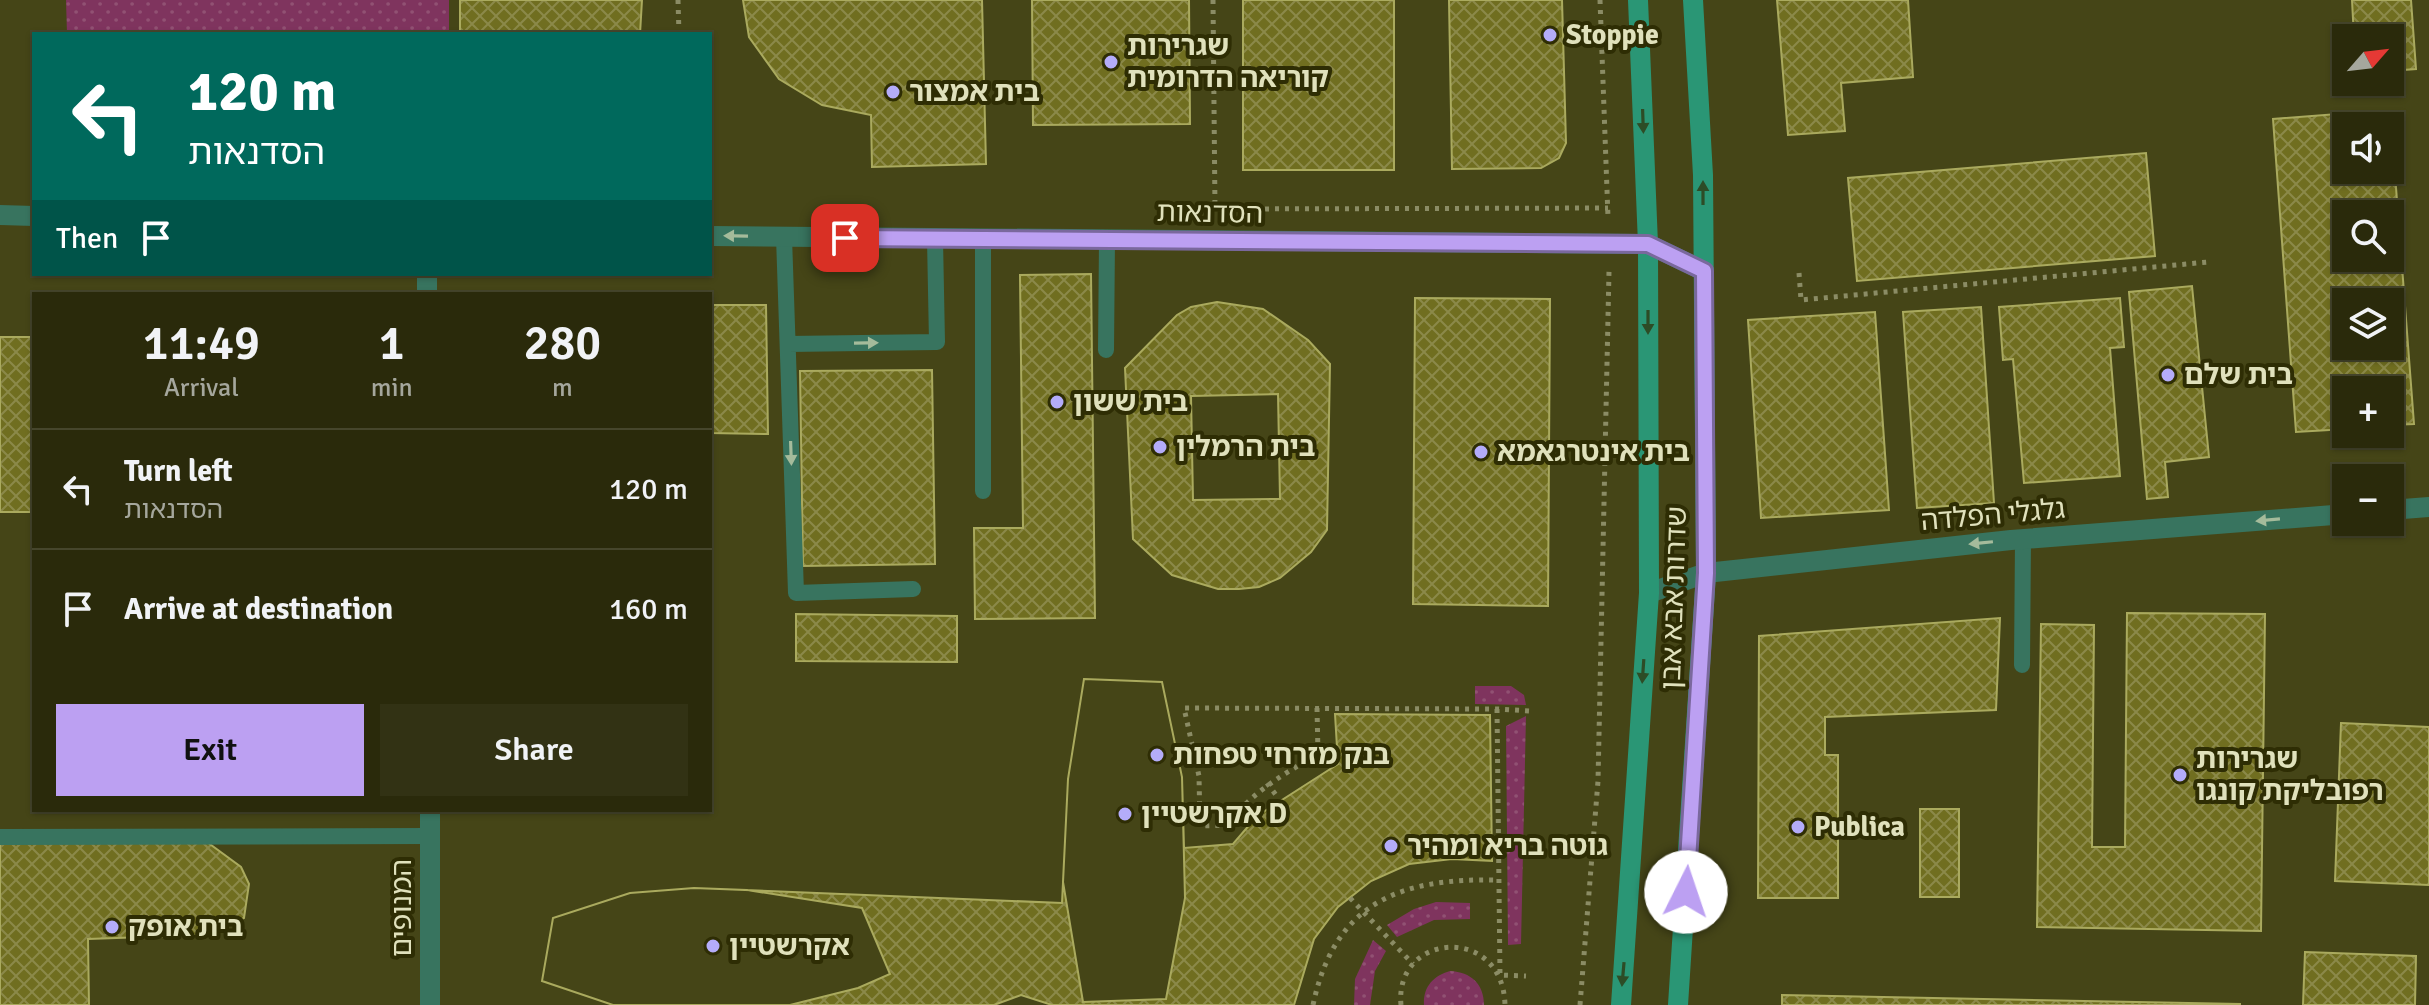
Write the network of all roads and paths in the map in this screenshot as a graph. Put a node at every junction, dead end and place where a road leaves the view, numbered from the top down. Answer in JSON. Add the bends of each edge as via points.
{"nodes":[{"id":1,"x":678,"y":0,"type":"edge"},
{"id":2,"x":1213,"y":0,"type":"edge"},
{"id":3,"x":1600,"y":0,"type":"edge"},
{"id":4,"x":1638,"y":0,"type":"edge"},
{"id":5,"x":1693,"y":0,"type":"edge"},
{"id":6,"x":679,"y":32,"type":"edge"},
{"id":7,"x":1215,"y":209,"type":"dead end"},
{"id":8,"x":0,"y":215,"type":"edge"},
{"id":9,"x":32,"y":216,"type":"edge"},
{"id":10,"x":712,"y":236,"type":"edge"},
{"id":11,"x":784,"y":237,"type":"junction"},
{"id":12,"x":935,"y":239,"type":"junction"},
{"id":13,"x":983,"y":239,"type":"junction"},
{"id":14,"x":1107,"y":240,"type":"junction"},
{"id":15,"x":1648,"y":244,"type":"junction"},
{"id":16,"x":1609,"y":245,"type":"junction"},
{"id":17,"x":2208,"y":262,"type":"dead end"},
{"id":18,"x":1704,"y":271,"type":"junction"},
{"id":19,"x":1799,"y":273,"type":"dead end"},
{"id":20,"x":788,"y":344,"type":"junction"},
{"id":21,"x":1106,"y":350,"type":"dead end"},
{"id":22,"x":983,"y":491,"type":"dead end"},
{"id":23,"x":2429,"y":507,"type":"edge"},
{"id":24,"x":2404,"y":509,"type":"edge"},
{"id":25,"x":2332,"y":515,"type":"edge"},
{"id":26,"x":2023,"y":539,"type":"junction"},
{"id":27,"x":1706,"y":573,"type":"junction"},
{"id":28,"x":913,"y":589,"type":"dead end"},
{"id":29,"x":1649,"y":593,"type":"junction"},
{"id":30,"x":2022,"y":665,"type":"dead end"},
{"id":31,"x":1317,"y":708,"type":"junction"},
{"id":32,"x":1497,"y":709,"type":"junction"},
{"id":33,"x":1531,"y":711,"type":"dead end"},
{"id":34,"x":1267,"y":783,"type":"junction"},
{"id":35,"x":1279,"y":799,"type":"dead end"},
{"id":36,"x":430,"y":812,"type":"edge"},
{"id":37,"x":430,"y":836,"type":"junction"},
{"id":38,"x":0,"y":837,"type":"edge"},
{"id":39,"x":1498,"y":880,"type":"junction"},
{"id":40,"x":1350,"y":898,"type":"dead end"},
{"id":41,"x":1360,"y":913,"type":"junction"},
{"id":42,"x":1413,"y":964,"type":"junction"},
{"id":43,"x":1500,"y":975,"type":"junction"},
{"id":44,"x":1526,"y":976,"type":"dead end"},
{"id":45,"x":430,"y":1005,"type":"edge"},
{"id":46,"x":1313,"y":1005,"type":"edge"},
{"id":47,"x":1401,"y":1005,"type":"edge"},
{"id":48,"x":1505,"y":1005,"type":"edge"},
{"id":49,"x":1580,"y":1005,"type":"edge"},
{"id":50,"x":1621,"y":1005,"type":"edge"},
{"id":51,"x":1678,"y":1005,"type":"edge"}],
"edges":[{"from":1,"to":6,"type":"path"},
{"from":2,"to":7,"type":"path"},
{"from":3,"to":16,"type":"path"},
{"from":4,"to":15,"type":"main road","name":"שדרות אבא אבן","one_way":true},
{"from":18,"to":5,"type":"main road","name":"שדרות אבא אבן","one_way":true},
{"from":8,"to":9,"type":"street"},
{"from":11,"to":10,"type":"street","name":"הסדנאות","one_way":true},
{"from":11,"to":12,"type":"street","name":"הסדנאות"},
{"from":11,"to":20,"type":"lane"},
{"from":12,"to":13,"type":"street","name":"הסדנאות"},
{"from":20,"to":12,"type":"lane","one_way":true,"via":[[937,342]]},
{"from":13,"to":14,"type":"street","name":"הסדנאות"},
{"from":13,"to":22,"type":"lane"},
{"from":14,"to":16,"type":"street","name":"הסדנאות"},
{"from":14,"to":21,"type":"lane"},
{"from":15,"to":16,"type":"street","name":"הסדנאות"},
{"from":15,"to":18,"type":"street","name":"הסדנאות"},
{"from":15,"to":29,"type":"main road","name":"שדרות אבא אבן","one_way":true},
{"from":16,"to":49,"type":"path","via":[[1598,781]]},
{"from":17,"to":19,"type":"path","via":[[1801,300]]},
{"from":18,"to":27,"type":"main road","name":"שדרות אבא אבן"},
{"from":20,"to":28,"type":"lane","one_way":true,"via":[[796,593]]},
{"from":23,"to":24,"type":"street"},
{"from":25,"to":26,"type":"street","name":"גלגלי הפלדה","one_way":true},
{"from":26,"to":27,"type":"street","name":"גלגלי הפלדה","one_way":true},
{"from":26,"to":30,"type":"lane"},
{"from":27,"to":29,"type":"street","name":"גלגלי הפלדה"},
{"from":27,"to":51,"type":"main road","name":"שדרות אבא אבן"},
{"from":29,"to":50,"type":"main road","name":"שדרות אבא אבן","one_way":true},
{"from":31,"to":32,"type":"path"},
{"from":31,"to":34,"type":"path","via":[[1318,754]]},
{"from":31,"to":34,"type":"path","via":[[1184,708],[1199,776],[1200,826],[1227,825]]},
{"from":32,"to":33,"type":"path"},
{"from":32,"to":39,"type":"path"},
{"from":34,"to":35,"type":"path"},
{"from":36,"to":37,"type":"street","name":"המנופים"},
{"from":37,"to":38,"type":"lane"},
{"from":37,"to":45,"type":"street","name":"המנופים"},
{"from":39,"to":41,"type":"path","via":[[1422,884],[1380,898]]},
{"from":39,"to":43,"type":"path"},
{"from":40,"to":41,"type":"path"},
{"from":41,"to":42,"type":"path"},
{"from":41,"to":46,"type":"path","via":[[1332,948]]},
{"from":42,"to":43,"type":"path","via":[[1452,946],[1480,954]]},
{"from":42,"to":47,"type":"path","via":[[1404,979]]},
{"from":43,"to":44,"type":"path"},
{"from":43,"to":48,"type":"path"}]}
